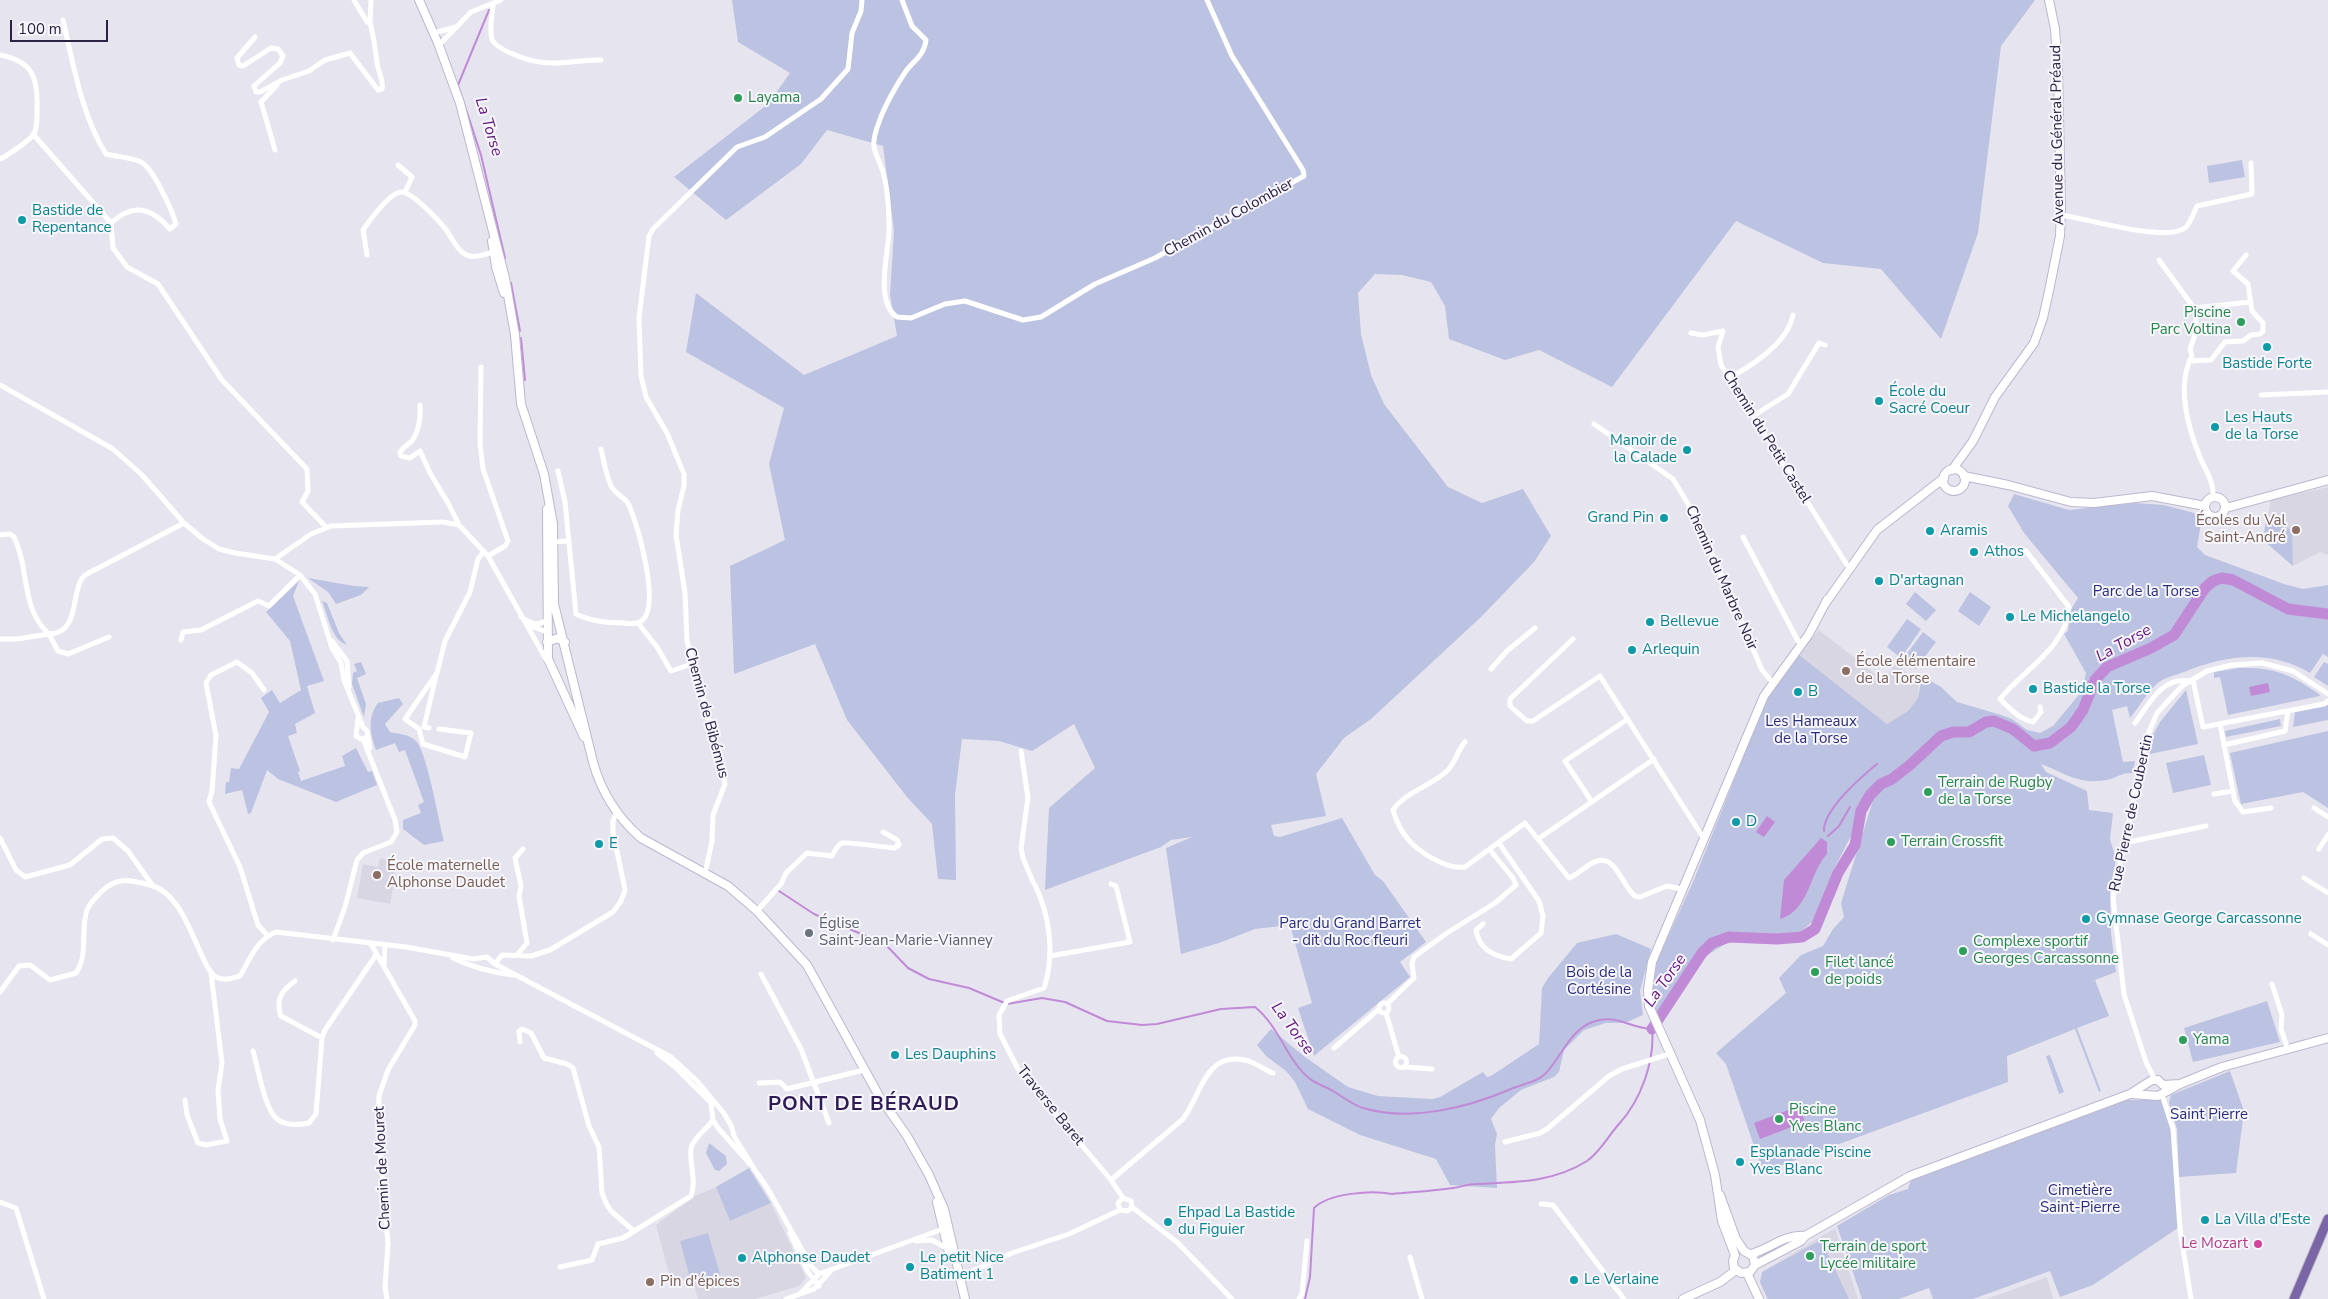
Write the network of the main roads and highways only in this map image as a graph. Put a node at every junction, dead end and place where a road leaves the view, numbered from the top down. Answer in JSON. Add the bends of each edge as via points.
{"nodes":[{"id":1,"x":419,"y":0,"type":"edge"},
{"id":2,"x":2049,"y":0,"type":"edge"},
{"id":3,"x":489,"y":218,"type":"junction"},
{"id":4,"x":512,"y":318,"type":"junction"},
{"id":5,"x":1961,"y":455,"type":"junction"},
{"id":6,"x":1952,"y":470,"type":"junction"},
{"id":7,"x":1944,"y":478,"type":"junction"},
{"id":8,"x":1963,"y":478,"type":"junction"},
{"id":9,"x":2328,"y":480,"type":"edge"},
{"id":10,"x":1947,"y":488,"type":"junction"},
{"id":11,"x":1925,"y":491,"type":"junction"},
{"id":12,"x":2205,"y":506,"type":"junction"},
{"id":13,"x":2226,"y":508,"type":"junction"},
{"id":14,"x":550,"y":542,"type":"junction"},
{"id":15,"x":547,"y":632,"type":"junction"},
{"id":16,"x":564,"y":639,"type":"junction"},
{"id":17,"x":547,"y":642,"type":"junction"},
{"id":18,"x":578,"y":697,"type":"junction"},
{"id":19,"x":566,"y":700,"type":"junction"},
{"id":20,"x":589,"y":748,"type":"junction"},
{"id":21,"x":2328,"y":1038,"type":"edge"},
{"id":22,"x":2151,"y":1080,"type":"junction"},
{"id":23,"x":2162,"y":1090,"type":"junction"},
{"id":24,"x":2130,"y":1094,"type":"junction"},
{"id":25,"x":2150,"y":1095,"type":"junction"},
{"id":26,"x":1717,"y":1186,"type":"junction"},
{"id":27,"x":2328,"y":1219,"type":"edge"},
{"id":28,"x":1805,"y":1236,"type":"junction"},
{"id":29,"x":951,"y":1249,"type":"junction"},
{"id":30,"x":1748,"y":1253,"type":"junction"},
{"id":31,"x":1735,"y":1255,"type":"junction"},
{"id":32,"x":1755,"y":1265,"type":"junction"},
{"id":33,"x":1736,"y":1270,"type":"junction"},
{"id":34,"x":1747,"y":1273,"type":"junction"},
{"id":35,"x":964,"y":1299,"type":"edge"},
{"id":36,"x":1683,"y":1299,"type":"edge"},
{"id":37,"x":1759,"y":1299,"type":"edge"},
{"id":38,"x":2294,"y":1299,"type":"edge"}],
"edges":[{"from":1,"to":3,"type":"main road","via":[[460,103]]},
{"from":2,"to":5,"type":"main road","name":"Avenue du Général Préaud","via":[[2058,70],[2061,215],[2050,291],[2039,330],[2027,354],[1995,396],[1973,441]]},
{"from":3,"to":4,"type":"main road"},
{"from":3,"to":4,"type":"main road","via":[[499,279]]},
{"from":4,"to":14,"type":"main road","via":[[521,404],[549,500]]},
{"from":5,"to":6,"type":"main road","name":"Avenue du Général Préaud"},
{"from":5,"to":8,"type":"main road"},
{"from":6,"to":7,"type":"main road"},
{"from":6,"to":8,"type":"main road"},
{"from":7,"to":10,"type":"main road"},
{"from":7,"to":11,"type":"main road"},
{"from":8,"to":10,"type":"main road","via":[[1956,491]]},
{"from":8,"to":12,"type":"main road","via":[[1984,479],[2071,502],[2152,496]]},
{"from":9,"to":13,"type":"main road"},
{"from":10,"to":11,"type":"main road"},
{"from":11,"to":26,"type":"main road","via":[[1877,530],[1772,682],[1749,728],[1652,962],[1648,996],[1654,1020],[1700,1120]]},
{"from":12,"to":13,"type":"main road","via":[[2213,497],[2222,500]]},
{"from":12,"to":13,"type":"main road","via":[[2206,513],[2213,518],[2221,516]]},
{"from":14,"to":15,"type":"main road"},
{"from":14,"to":16,"type":"main road","via":[[554,604]]},
{"from":15,"to":16,"type":"main road"},
{"from":15,"to":17,"type":"main road"},
{"from":16,"to":17,"type":"main road"},
{"from":16,"to":18,"type":"main road"},
{"from":17,"to":19,"type":"main road","via":[[550,666]]},
{"from":18,"to":19,"type":"main road","via":[[574,702]]},
{"from":18,"to":20,"type":"main road"},
{"from":19,"to":20,"type":"main road"},
{"from":20,"to":29,"type":"main road","via":[[600,783],[630,829],[728,886],[757,910],[812,972],[864,1070],[923,1163],[934,1188]]},
{"from":21,"to":23,"type":"main road","via":[[2243,1060]]},
{"from":22,"to":23,"type":"main road"},
{"from":22,"to":24,"type":"main road"},
{"from":22,"to":25,"type":"main road","via":[[2147,1090]]},
{"from":23,"to":25,"type":"main road"},
{"from":24,"to":25,"type":"main road"},
{"from":24,"to":28,"type":"main road","via":[[1910,1176]]},
{"from":26,"to":30,"type":"main road","via":[[1731,1229]]},
{"from":26,"to":31,"type":"main road","via":[[1722,1220]]},
{"from":27,"to":38,"type":"main road"},
{"from":28,"to":30,"type":"main road","via":[[1782,1239]]},
{"from":28,"to":32,"type":"main road"},
{"from":29,"to":35,"type":"main road"},
{"from":29,"to":35,"type":"main road","via":[[961,1276]]},
{"from":30,"to":31,"type":"main road"},
{"from":30,"to":32,"type":"main road"},
{"from":31,"to":33,"type":"main road"},
{"from":32,"to":34,"type":"main road"},
{"from":33,"to":34,"type":"main road"},
{"from":33,"to":36,"type":"main road","via":[[1720,1282]]},
{"from":34,"to":37,"type":"main road"}]}
